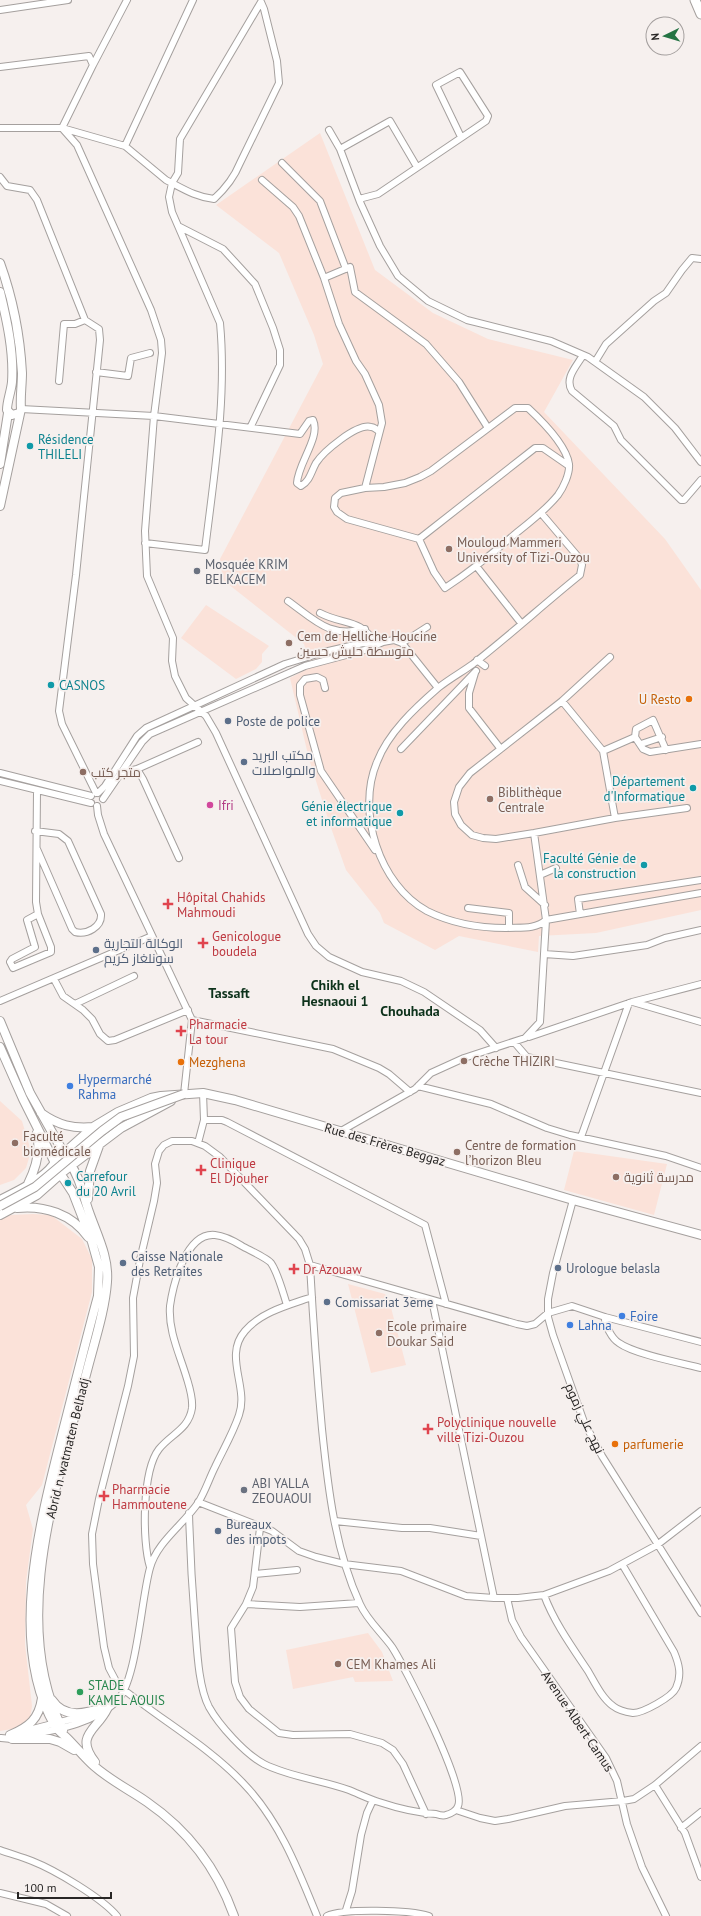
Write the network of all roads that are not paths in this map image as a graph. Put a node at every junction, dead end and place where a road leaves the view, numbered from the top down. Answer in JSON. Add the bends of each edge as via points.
{"nodes":[{"id":1,"x":68,"y":0,"type":"edge"},
{"id":2,"x":127,"y":0,"type":"edge"},
{"id":3,"x":193,"y":0,"type":"edge"},
{"id":4,"x":695,"y":0,"type":"edge"},
{"id":5,"x":259,"y":1,"type":"edge"},
{"id":6,"x":0,"y":10,"type":"edge"},
{"id":7,"x":701,"y":14,"type":"edge"},
{"id":8,"x":93,"y":65,"type":"junction"},
{"id":9,"x":0,"y":66,"type":"edge"},
{"id":10,"x":0,"y":128,"type":"edge"},
{"id":11,"x":62,"y":128,"type":"junction"},
{"id":12,"x":330,"y":130,"type":"dead end"},
{"id":13,"x":461,"y":137,"type":"junction"},
{"id":14,"x":125,"y":146,"type":"junction"},
{"id":15,"x":340,"y":149,"type":"junction"},
{"id":16,"x":282,"y":163,"type":"dead end"},
{"id":17,"x":418,"y":167,"type":"junction"},
{"id":18,"x":0,"y":177,"type":"edge"},
{"id":19,"x":262,"y":180,"type":"dead end"},
{"id":20,"x":172,"y":183,"type":"junction"},
{"id":21,"x":359,"y":199,"type":"junction"},
{"id":22,"x":180,"y":227,"type":"junction"},
{"id":23,"x":701,"y":259,"type":"edge"},
{"id":24,"x":0,"y":263,"type":"edge"},
{"id":25,"x":346,"y":269,"type":"junction"},
{"id":26,"x":324,"y":278,"type":"junction"},
{"id":27,"x":0,"y":292,"type":"edge"},
{"id":28,"x":85,"y":320,"type":"junction"},
{"id":29,"x":150,"y":353,"type":"dead end"},
{"id":30,"x":583,"y":355,"type":"junction"},
{"id":31,"x":595,"y":362,"type":"junction"},
{"id":32,"x":96,"y":372,"type":"junction"},
{"id":33,"x":59,"y":381,"type":"dead end"},
{"id":34,"x":9,"y":403,"type":"junction"},
{"id":35,"x":20,"y":409,"type":"junction"},
{"id":36,"x":8,"y":413,"type":"junction"},
{"id":37,"x":92,"y":414,"type":"junction"},
{"id":38,"x":154,"y":416,"type":"junction"},
{"id":39,"x":220,"y":424,"type":"junction"},
{"id":40,"x":251,"y":426,"type":"junction"},
{"id":41,"x":488,"y":428,"type":"junction"},
{"id":42,"x":3,"y":429,"type":"edge"},
{"id":43,"x":379,"y":432,"type":"junction"},
{"id":44,"x":701,"y":462,"type":"edge"},
{"id":45,"x":0,"y":464,"type":"edge"},
{"id":46,"x":569,"y":466,"type":"junction"},
{"id":47,"x":701,"y":480,"type":"edge"},
{"id":48,"x":365,"y":488,"type":"junction"},
{"id":49,"x":0,"y":506,"type":"edge"},
{"id":50,"x":541,"y":513,"type":"junction"},
{"id":51,"x":419,"y":539,"type":"junction"},
{"id":52,"x":145,"y":543,"type":"junction"},
{"id":53,"x":477,"y":567,"type":"junction"},
{"id":54,"x":288,"y":601,"type":"dead end"},
{"id":55,"x":320,"y":613,"type":"dead end"},
{"id":56,"x":521,"y":623,"type":"junction"},
{"id":57,"x":427,"y":627,"type":"dead end"},
{"id":58,"x":365,"y":629,"type":"junction"},
{"id":59,"x":402,"y":643,"type":"junction"},
{"id":60,"x":376,"y":644,"type":"junction"},
{"id":61,"x":610,"y":657,"type":"dead end"},
{"id":62,"x":475,"y":662,"type":"junction"},
{"id":63,"x":485,"y":666,"type":"dead end"},
{"id":64,"x":476,"y":671,"type":"junction"},
{"id":65,"x":325,"y":688,"type":"dead end"},
{"id":66,"x":438,"y":688,"type":"junction"},
{"id":67,"x":562,"y":701,"type":"junction"},
{"id":68,"x":194,"y":705,"type":"junction"},
{"id":69,"x":201,"y":713,"type":"junction"},
{"id":70,"x":635,"y":737,"type":"junction"},
{"id":71,"x":662,"y":737,"type":"junction"},
{"id":72,"x":198,"y":742,"type":"dead end"},
{"id":73,"x":641,"y":744,"type":"junction"},
{"id":74,"x":701,"y":744,"type":"edge"},
{"id":75,"x":500,"y":748,"type":"junction"},
{"id":76,"x":401,"y":749,"type":"dead end"},
{"id":77,"x":666,"y":750,"type":"junction"},
{"id":78,"x":603,"y":751,"type":"junction"},
{"id":79,"x":137,"y":769,"type":"junction"},
{"id":80,"x":0,"y":773,"type":"edge"},
{"id":81,"x":121,"y":773,"type":"junction"},
{"id":82,"x":0,"y":781,"type":"edge"},
{"id":83,"x":37,"y":791,"type":"junction"},
{"id":84,"x":95,"y":794,"type":"junction"},
{"id":85,"x":102,"y":799,"type":"junction"},
{"id":86,"x":94,"y":804,"type":"junction"},
{"id":87,"x":687,"y":808,"type":"dead end"},
{"id":88,"x":615,"y":818,"type":"junction"},
{"id":89,"x":36,"y":831,"type":"junction"},
{"id":90,"x":534,"y":833,"type":"junction"},
{"id":91,"x":36,"y":846,"type":"junction"},
{"id":92,"x":178,"y":858,"type":"dead end"},
{"id":93,"x":382,"y":861,"type":"junction"},
{"id":94,"x":518,"y":865,"type":"dead end"},
{"id":95,"x":556,"y":868,"type":"dead end"},
{"id":96,"x":540,"y":875,"type":"junction"},
{"id":97,"x":701,"y":880,"type":"edge"},
{"id":98,"x":701,"y":893,"type":"edge"},
{"id":99,"x":545,"y":905,"type":"junction"},
{"id":100,"x":468,"y":908,"type":"dead end"},
{"id":101,"x":38,"y":914,"type":"junction"},
{"id":102,"x":580,"y":914,"type":"junction"},
{"id":103,"x":546,"y":920,"type":"junction"},
{"id":104,"x":509,"y":928,"type":"junction"},
{"id":105,"x":701,"y":930,"type":"edge"},
{"id":106,"x":152,"y":936,"type":"junction"},
{"id":107,"x":544,"y":954,"type":"junction"},
{"id":108,"x":134,"y":976,"type":"dead end"},
{"id":109,"x":54,"y":979,"type":"junction"},
{"id":110,"x":701,"y":984,"type":"edge"},
{"id":111,"x":0,"y":1001,"type":"edge"},
{"id":112,"x":630,"y":1002,"type":"junction"},
{"id":113,"x":75,"y":1004,"type":"junction"},
{"id":114,"x":188,"y":1010,"type":"junction"},
{"id":115,"x":192,"y":1020,"type":"junction"},
{"id":116,"x":0,"y":1021,"type":"edge"},
{"id":117,"x":701,"y":1022,"type":"edge"},
{"id":118,"x":525,"y":1038,"type":"junction"},
{"id":119,"x":514,"y":1042,"type":"junction"},
{"id":120,"x":0,"y":1047,"type":"edge"},
{"id":121,"x":496,"y":1048,"type":"junction"},
{"id":122,"x":605,"y":1073,"type":"junction"},
{"id":123,"x":418,"y":1086,"type":"junction"},
{"id":124,"x":410,"y":1092,"type":"junction"},
{"id":125,"x":204,"y":1093,"type":"junction"},
{"id":126,"x":701,"y":1093,"type":"edge"},
{"id":127,"x":184,"y":1094,"type":"junction"},
{"id":128,"x":40,"y":1112,"type":"junction"},
{"id":129,"x":204,"y":1120,"type":"junction"},
{"id":130,"x":35,"y":1125,"type":"junction"},
{"id":131,"x":93,"y":1127,"type":"junction"},
{"id":132,"x":341,"y":1131,"type":"junction"},
{"id":133,"x":581,"y":1137,"type":"junction"},
{"id":134,"x":101,"y":1142,"type":"junction"},
{"id":135,"x":198,"y":1143,"type":"junction"},
{"id":136,"x":63,"y":1164,"type":"junction"},
{"id":137,"x":701,"y":1168,"type":"edge"},
{"id":138,"x":27,"y":1186,"type":"junction"},
{"id":139,"x":0,"y":1200,"type":"edge"},
{"id":140,"x":574,"y":1200,"type":"junction"},
{"id":141,"x":0,"y":1206,"type":"edge"},
{"id":142,"x":14,"y":1208,"type":"junction"},
{"id":143,"x":89,"y":1212,"type":"junction"},
{"id":144,"x":0,"y":1215,"type":"edge"},
{"id":145,"x":701,"y":1235,"type":"edge"},
{"id":146,"x":92,"y":1242,"type":"junction"},
{"id":147,"x":310,"y":1266,"type":"junction"},
{"id":148,"x":312,"y":1297,"type":"junction"},
{"id":149,"x":432,"y":1300,"type":"junction"},
{"id":150,"x":446,"y":1304,"type":"junction"},
{"id":151,"x":288,"y":1305,"type":"junction"},
{"id":152,"x":548,"y":1313,"type":"junction"},
{"id":153,"x":605,"y":1317,"type":"junction"},
{"id":154,"x":701,"y":1342,"type":"edge"},
{"id":155,"x":701,"y":1368,"type":"edge"},
{"id":156,"x":198,"y":1502,"type":"junction"},
{"id":157,"x":701,"y":1511,"type":"edge"},
{"id":158,"x":189,"y":1512,"type":"junction"},
{"id":159,"x":335,"y":1521,"type":"junction"},
{"id":160,"x":260,"y":1528,"type":"junction"},
{"id":161,"x":481,"y":1536,"type":"junction"},
{"id":162,"x":657,"y":1545,"type":"junction"},
{"id":163,"x":344,"y":1564,"type":"junction"},
{"id":164,"x":622,"y":1564,"type":"junction"},
{"id":165,"x":150,"y":1567,"type":"junction"},
{"id":166,"x":297,"y":1570,"type":"dead end"},
{"id":167,"x":255,"y":1574,"type":"junction"},
{"id":168,"x":544,"y":1595,"type":"junction"},
{"id":169,"x":494,"y":1598,"type":"junction"},
{"id":170,"x":507,"y":1598,"type":"junction"},
{"id":171,"x":359,"y":1603,"type":"junction"},
{"id":172,"x":246,"y":1604,"type":"junction"},
{"id":173,"x":701,"y":1613,"type":"edge"},
{"id":174,"x":125,"y":1690,"type":"junction"},
{"id":175,"x":44,"y":1694,"type":"junction"},
{"id":176,"x":106,"y":1708,"type":"junction"},
{"id":177,"x":58,"y":1726,"type":"junction"},
{"id":178,"x":11,"y":1737,"type":"junction"},
{"id":179,"x":1,"y":1738,"type":"edge"},
{"id":180,"x":701,"y":1746,"type":"edge"},
{"id":181,"x":82,"y":1755,"type":"junction"},
{"id":182,"x":106,"y":1777,"type":"junction"},
{"id":183,"x":656,"y":1785,"type":"junction"},
{"id":184,"x":373,"y":1800,"type":"junction"},
{"id":185,"x":623,"y":1801,"type":"junction"},
{"id":186,"x":456,"y":1810,"type":"junction"},
{"id":187,"x":701,"y":1812,"type":"edge"},
{"id":188,"x":426,"y":1814,"type":"junction"},
{"id":189,"x":681,"y":1828,"type":"junction"},
{"id":190,"x":0,"y":1850,"type":"edge"},
{"id":191,"x":701,"y":1877,"type":"edge"},
{"id":192,"x":0,"y":1893,"type":"edge"},
{"id":193,"x":346,"y":1910,"type":"junction"},
{"id":194,"x":67,"y":1916,"type":"edge"},
{"id":195,"x":117,"y":1916,"type":"edge"},
{"id":196,"x":234,"y":1916,"type":"edge"},
{"id":197,"x":317,"y":1916,"type":"edge"},
{"id":198,"x":326,"y":1916,"type":"edge"},
{"id":199,"x":429,"y":1916,"type":"edge"},
{"id":200,"x":666,"y":1916,"type":"edge"}],
"edges":[{"from":1,"to":6,"type":"street"},
{"from":2,"to":8,"type":"street"},
{"from":3,"to":14,"type":"street"},
{"from":4,"to":7,"type":"highway"},
{"from":5,"to":20,"type":"street","via":[[180,139],[178,172]]},
{"from":5,"to":20,"type":"street","via":[[264,8],[277,61],[279,83],[236,174],[214,199],[200,198]]},
{"from":8,"to":9,"type":"street","via":[[88,56]]},
{"from":8,"to":11,"type":"street"},
{"from":10,"to":11,"type":"street"},
{"from":11,"to":14,"type":"street"},
{"from":11,"to":38,"type":"street","via":[[77,145],[158,327],[162,353]]},
{"from":12,"to":15,"type":"street"},
{"from":13,"to":13,"type":"street","via":[[486,121],[488,116],[460,72],[436,85]]},
{"from":13,"to":17,"type":"street"},
{"from":14,"to":20,"type":"street"},
{"from":15,"to":17,"type":"street","via":[[390,120]]},
{"from":15,"to":21,"type":"street"},
{"from":16,"to":25,"type":"street","via":[[320,201]]},
{"from":17,"to":21,"type":"street","via":[[378,194]]},
{"from":18,"to":28,"type":"street","via":[[7,186],[30,190],[37,200]]},
{"from":19,"to":26,"type":"street","via":[[293,207],[299,216]]},
{"from":20,"to":22,"type":"street","via":[[169,197],[172,212]]},
{"from":21,"to":30,"type":"street","via":[[380,246],[398,276],[428,301],[467,320],[551,341]]},
{"from":22,"to":39,"type":"street","via":[[220,323]]},
{"from":22,"to":40,"type":"street","via":[[223,250],[245,273],[255,284],[273,328],[280,350],[280,365]]},
{"from":23,"to":31,"type":"street","via":[[692,258],[666,293],[606,344]]},
{"from":24,"to":35,"type":"main road","via":[[17,321],[22,372]]},
{"from":25,"to":26,"type":"street"},
{"from":25,"to":41,"type":"street","via":[[350,267],[355,292],[426,344],[440,358],[459,382]]},
{"from":26,"to":43,"type":"street","via":[[339,324],[380,405],[382,423]]},
{"from":27,"to":34,"type":"main road","via":[[7,323],[12,372]]},
{"from":28,"to":32,"type":"street","via":[[99,329]]},
{"from":28,"to":33,"type":"street","via":[[75,324],[64,324]]},
{"from":29,"to":32,"type":"street","via":[[131,358],[128,376]]},
{"from":30,"to":31,"type":"street"},
{"from":30,"to":47,"type":"street","via":[[569,378],[572,391],[614,426],[621,440],[681,500],[684,500]]},
{"from":31,"to":44,"type":"street","via":[[644,397],[675,428]]},
{"from":32,"to":37,"type":"street"},
{"from":34,"to":35,"type":"main road","via":[[15,401]]},
{"from":34,"to":36,"type":"main road","via":[[6,408]]},
{"from":35,"to":36,"type":"main road","via":[[15,415]]},
{"from":35,"to":37,"type":"street"},
{"from":35,"to":49,"type":"main road"},
{"from":36,"to":42,"type":"main road"},
{"from":37,"to":38,"type":"street"},
{"from":37,"to":84,"type":"street","via":[[59,711],[62,724]]},
{"from":38,"to":39,"type":"street"},
{"from":38,"to":52,"type":"street"},
{"from":39,"to":40,"type":"street"},
{"from":39,"to":52,"type":"street","via":[[205,550]]},
{"from":40,"to":43,"type":"street","via":[[300,434],[309,421],[313,420],[316,431],[298,473],[297,483],[301,486],[307,482],[317,462],[346,436],[363,427],[372,427]]},
{"from":41,"to":46,"type":"street","via":[[515,408],[528,408],[541,420],[562,448]]},
{"from":41,"to":48,"type":"street","via":[[420,477],[405,483]]},
{"from":42,"to":45,"type":"main road"},
{"from":43,"to":48,"type":"street"},
{"from":46,"to":50,"type":"street","via":[[568,476],[559,493]]},
{"from":46,"to":51,"type":"street","via":[[543,448],[535,448]]},
{"from":48,"to":51,"type":"street","via":[[342,493],[336,498],[334,507],[337,512],[348,519]]},
{"from":50,"to":53,"type":"street"},
{"from":50,"to":56,"type":"street","via":[[582,565],[580,574]]},
{"from":51,"to":53,"type":"street","via":[[434,572],[445,588]]},
{"from":52,"to":68,"type":"street","via":[[148,583],[173,638],[172,661],[175,676],[182,692]]},
{"from":53,"to":56,"type":"street"},
{"from":54,"to":58,"type":"street","via":[[317,622],[337,632]]},
{"from":55,"to":58,"type":"street"},
{"from":56,"to":62,"type":"street"},
{"from":57,"to":59,"type":"street"},
{"from":58,"to":60,"type":"street"},
{"from":59,"to":60,"type":"street","via":[[394,640]]},
{"from":59,"to":66,"type":"street"},
{"from":60,"to":68,"type":"street","via":[[358,644],[284,664]]},
{"from":60,"to":69,"type":"street","via":[[365,650],[289,672]]},
{"from":61,"to":67,"type":"street"},
{"from":62,"to":63,"type":"street"},
{"from":62,"to":64,"type":"street"},
{"from":62,"to":66,"type":"street"},
{"from":64,"to":75,"type":"street","via":[[469,693],[469,708]]},
{"from":64,"to":76,"type":"street"},
{"from":65,"to":93,"type":"street","via":[[322,680],[317,677],[305,679],[300,685],[300,695],[317,759],[321,771]]},
{"from":66,"to":93,"type":"street","via":[[403,721],[384,746],[376,763],[372,781],[370,823]]},
{"from":67,"to":75,"type":"street"},
{"from":67,"to":78,"type":"street"},
{"from":68,"to":69,"type":"street"},
{"from":68,"to":84,"type":"street","via":[[142,730]]},
{"from":69,"to":81,"type":"street","via":[[150,734]]},
{"from":69,"to":121,"type":"street","via":[[216,733],[308,934],[316,946],[329,957],[362,972],[401,981],[424,992],[480,1030]]},
{"from":70,"to":71,"type":"street","via":[[636,729],[653,720]]},
{"from":70,"to":73,"type":"street"},
{"from":70,"to":78,"type":"street"},
{"from":71,"to":73,"type":"street"},
{"from":71,"to":77,"type":"street"},
{"from":72,"to":79,"type":"street"},
{"from":73,"to":77,"type":"street","via":[[643,749],[650,752]]},
{"from":74,"to":77,"type":"street"},
{"from":75,"to":90,"type":"street","via":[[459,787],[454,802],[455,814],[461,825],[472,835],[483,838],[496,839]]},
{"from":78,"to":88,"type":"street"},
{"from":79,"to":81,"type":"street"},
{"from":79,"to":92,"type":"street"},
{"from":80,"to":84,"type":"street"},
{"from":81,"to":85,"type":"street"},
{"from":82,"to":83,"type":"street"},
{"from":83,"to":86,"type":"street"},
{"from":83,"to":89,"type":"street"},
{"from":84,"to":85,"type":"street"},
{"from":84,"to":86,"type":"street"},
{"from":85,"to":86,"type":"street","via":[[102,803]]},
{"from":86,"to":106,"type":"street","via":[[104,834]]},
{"from":87,"to":88,"type":"street"},
{"from":88,"to":90,"type":"street"},
{"from":89,"to":91,"type":"street"},
{"from":89,"to":91,"type":"street","via":[[59,834],[71,846],[101,914],[102,920],[98,926],[83,933],[72,929]]},
{"from":90,"to":96,"type":"street"},
{"from":91,"to":101,"type":"street"},
{"from":93,"to":104,"type":"street","via":[[408,896],[425,910],[444,918],[484,928]]},
{"from":94,"to":99,"type":"street","via":[[525,886]]},
{"from":95,"to":96,"type":"street"},
{"from":96,"to":99,"type":"street"},
{"from":97,"to":102,"type":"street","via":[[578,899]]},
{"from":98,"to":102,"type":"street"},
{"from":99,"to":103,"type":"street"},
{"from":100,"to":104,"type":"street","via":[[509,913]]},
{"from":101,"to":101,"type":"street","via":[[51,952],[14,968],[11,966],[12,959],[35,947],[26,920]]},
{"from":102,"to":103,"type":"street"},
{"from":103,"to":104,"type":"street","via":[[540,925]]},
{"from":103,"to":107,"type":"street"},
{"from":105,"to":107,"type":"street","via":[[647,945],[573,956]]},
{"from":106,"to":109,"type":"street"},
{"from":106,"to":114,"type":"street"},
{"from":107,"to":118,"type":"street","via":[[540,1022]]},
{"from":108,"to":113,"type":"street"},
{"from":109,"to":111,"type":"street"},
{"from":109,"to":113,"type":"street","via":[[63,996]]},
{"from":110,"to":112,"type":"street","via":[[662,996]]},
{"from":112,"to":117,"type":"street"},
{"from":112,"to":118,"type":"street"},
{"from":112,"to":122,"type":"street"},
{"from":113,"to":114,"type":"street","via":[[92,1020],[100,1034],[108,1041]]},
{"from":114,"to":115,"type":"street"},
{"from":115,"to":124,"type":"street","via":[[333,1050],[378,1068]]},
{"from":115,"to":127,"type":"street"},
{"from":116,"to":128,"type":"main road"},
{"from":118,"to":119,"type":"street"},
{"from":119,"to":121,"type":"street"},
{"from":119,"to":122,"type":"street","via":[[527,1058]]},
{"from":120,"to":130,"type":"main road"},
{"from":121,"to":123,"type":"street","via":[[464,1058],[431,1073]]},
{"from":122,"to":126,"type":"street"},
{"from":122,"to":133,"type":"street"},
{"from":123,"to":124,"type":"street"},
{"from":123,"to":133,"type":"street","via":[[490,1104],[548,1128]]},
{"from":124,"to":132,"type":"street"},
{"from":125,"to":127,"type":"main road","name":"Rue des Frères Beggaz"},
{"from":125,"to":129,"type":"street"},
{"from":125,"to":132,"type":"main road","name":"Rue des Frères Beggaz"},
{"from":127,"to":131,"type":"main road","via":[[151,1098],[118,1112]]},
{"from":127,"to":134,"type":"main road","via":[[121,1128]]},
{"from":127,"to":141,"type":"main road","bridge":true,"via":[[121,1117],[36,1187]]},
{"from":128,"to":131,"type":"main road","via":[[59,1124],[70,1127]]},
{"from":128,"to":136,"type":"main road"},
{"from":129,"to":135,"type":"street"},
{"from":129,"to":150,"type":"street","via":[[227,1122],[425,1225]]},
{"from":130,"to":136,"type":"main road"},
{"from":130,"to":138,"type":"main road","via":[[37,1162]]},
{"from":131,"to":136,"type":"main road"},
{"from":132,"to":140,"type":"main road","name":"Rue des Frères Beggaz"},
{"from":133,"to":137,"type":"street","via":[[666,1156]]},
{"from":134,"to":136,"type":"main road"},
{"from":134,"to":143,"type":"main road","via":[[90,1171]]},
{"from":135,"to":147,"type":"street","via":[[220,1158],[299,1239]]},
{"from":135,"to":174,"type":"street","via":[[172,1141],[164,1145],[155,1164],[157,1183],[154,1202],[133,1298],[134,1356],[92,1534],[93,1564],[104,1647],[113,1678]]},
{"from":136,"to":138,"type":"main road"},
{"from":136,"to":142,"type":"main road","via":[[37,1195]]},
{"from":136,"to":143,"type":"main road","name":"Abrid n watmaten Belhadj","via":[[78,1178]]},
{"from":136,"to":146,"type":"main road"},
{"from":138,"to":139,"type":"main road"},
{"from":140,"to":145,"type":"main road","name":"Rue des Frères Beggaz"},
{"from":140,"to":152,"type":"street","name":"نهج علي زموم","via":[[553,1274]]},
{"from":142,"to":144,"type":"main road"},
{"from":142,"to":146,"type":"main road","via":[[34,1207],[54,1211],[71,1220]]},
{"from":143,"to":175,"type":"main road","name":"Abrid n watmaten Belhadj","via":[[104,1254],[107,1281],[96,1335],[47,1529],[38,1607]]},
{"from":146,"to":175,"type":"main road","via":[[99,1267],[98,1296],[40,1525],[33,1581],[31,1647],[33,1663]]},
{"from":147,"to":148,"type":"street"},
{"from":147,"to":149,"type":"street"},
{"from":148,"to":151,"type":"street"},
{"from":148,"to":159,"type":"street","via":[[324,1447]]},
{"from":149,"to":150,"type":"street"},
{"from":149,"to":161,"type":"street"},
{"from":150,"to":152,"type":"street","via":[[527,1326],[535,1324]]},
{"from":151,"to":156,"type":"street","via":[[255,1321],[238,1341],[235,1352],[242,1398],[241,1409]]},
{"from":151,"to":165,"type":"street","via":[[271,1262],[226,1237],[213,1234],[201,1239],[191,1247],[183,1260],[170,1306],[170,1324],[192,1402],[190,1418],[186,1425],[158,1450],[152,1464],[144,1526],[145,1550]]},
{"from":152,"to":153,"type":"street","via":[[572,1306]]},
{"from":152,"to":162,"type":"street","name":"نهج علي زموم","via":[[565,1375],[584,1422]]},
{"from":153,"to":154,"type":"street"},
{"from":153,"to":155,"type":"street","via":[[618,1343],[640,1352]]},
{"from":156,"to":158,"type":"street"},
{"from":156,"to":160,"type":"street"},
{"from":157,"to":162,"type":"street"},
{"from":158,"to":165,"type":"street","via":[[157,1552]]},
{"from":158,"to":184,"type":"street","via":[[198,1659],[208,1704],[220,1724],[261,1763]]},
{"from":159,"to":161,"type":"street","via":[[402,1528],[430,1528]]},
{"from":159,"to":163,"type":"street"},
{"from":160,"to":163,"type":"street","via":[[272,1531],[299,1551]]},
{"from":160,"to":167,"type":"street"},
{"from":161,"to":169,"type":"street"},
{"from":162,"to":164,"type":"street"},
{"from":162,"to":173,"type":"street","name":"نهج علي زموم"},
{"from":163,"to":169,"type":"street","via":[[401,1571],[466,1596]]},
{"from":163,"to":171,"type":"street"},
{"from":164,"to":168,"type":"street"},
{"from":164,"to":168,"type":"street","via":[[674,1652],[679,1665],[680,1676],[670,1696],[644,1710],[634,1713],[622,1711],[606,1700],[550,1612]]},
{"from":165,"to":174,"type":"street"},
{"from":166,"to":167,"type":"street"},
{"from":167,"to":172,"type":"street"},
{"from":168,"to":170,"type":"street"},
{"from":169,"to":170,"type":"street"},
{"from":170,"to":185,"type":"street","name":"Avenue Albert Camus","via":[[512,1620],[521,1637],[606,1758]]},
{"from":171,"to":172,"type":"street","via":[[300,1607]]},
{"from":171,"to":186,"type":"street","via":[[405,1669],[425,1710],[460,1793],[460,1803]]},
{"from":172,"to":188,"type":"street","via":[[231,1628],[231,1637],[235,1682],[240,1697],[249,1709],[279,1733],[350,1734],[382,1742],[393,1750],[403,1764]]},
{"from":174,"to":176,"type":"street","via":[[117,1701]]},
{"from":174,"to":197,"type":"street","via":[[215,1757],[244,1783],[266,1812],[290,1853]]},
{"from":175,"to":176,"type":"main road","via":[[65,1712],[82,1714]]},
{"from":175,"to":177,"type":"main road","name":"Abrid n watmaten Belhadj"},
{"from":175,"to":178,"type":"main road","via":[[32,1724]]},
{"from":176,"to":177,"type":"street","via":[[91,1718]]},
{"from":176,"to":182,"type":"main road","via":[[86,1737],[86,1749]]},
{"from":177,"to":178,"type":"street"},
{"from":177,"to":181,"type":"main road","name":"Abrid n watmaten Belhadj"},
{"from":178,"to":179,"type":"street"},
{"from":178,"to":181,"type":"main road","via":[[55,1740]]},
{"from":180,"to":183,"type":"street"},
{"from":181,"to":182,"type":"main road"},
{"from":182,"to":196,"type":"main road","via":[[147,1802],[185,1832],[221,1883]]},
{"from":183,"to":185,"type":"street","via":[[634,1799]]},
{"from":183,"to":189,"type":"street"},
{"from":184,"to":188,"type":"street"},
{"from":184,"to":193,"type":"street","via":[[361,1835],[352,1891]]},
{"from":185,"to":186,"type":"street","via":[[565,1806],[495,1821]]},
{"from":185,"to":200,"type":"street","name":"Avenue Albert Camus","via":[[627,1824],[642,1867]]},
{"from":186,"to":188,"type":"street","via":[[447,1815]]},
{"from":187,"to":189,"type":"street"},
{"from":189,"to":191,"type":"street"},
{"from":190,"to":195,"type":"street","via":[[34,1862],[59,1875],[96,1898]]},
{"from":192,"to":194,"type":"street","via":[[46,1904]]},
{"from":193,"to":198,"type":"street"},
{"from":193,"to":199,"type":"street"}]}
